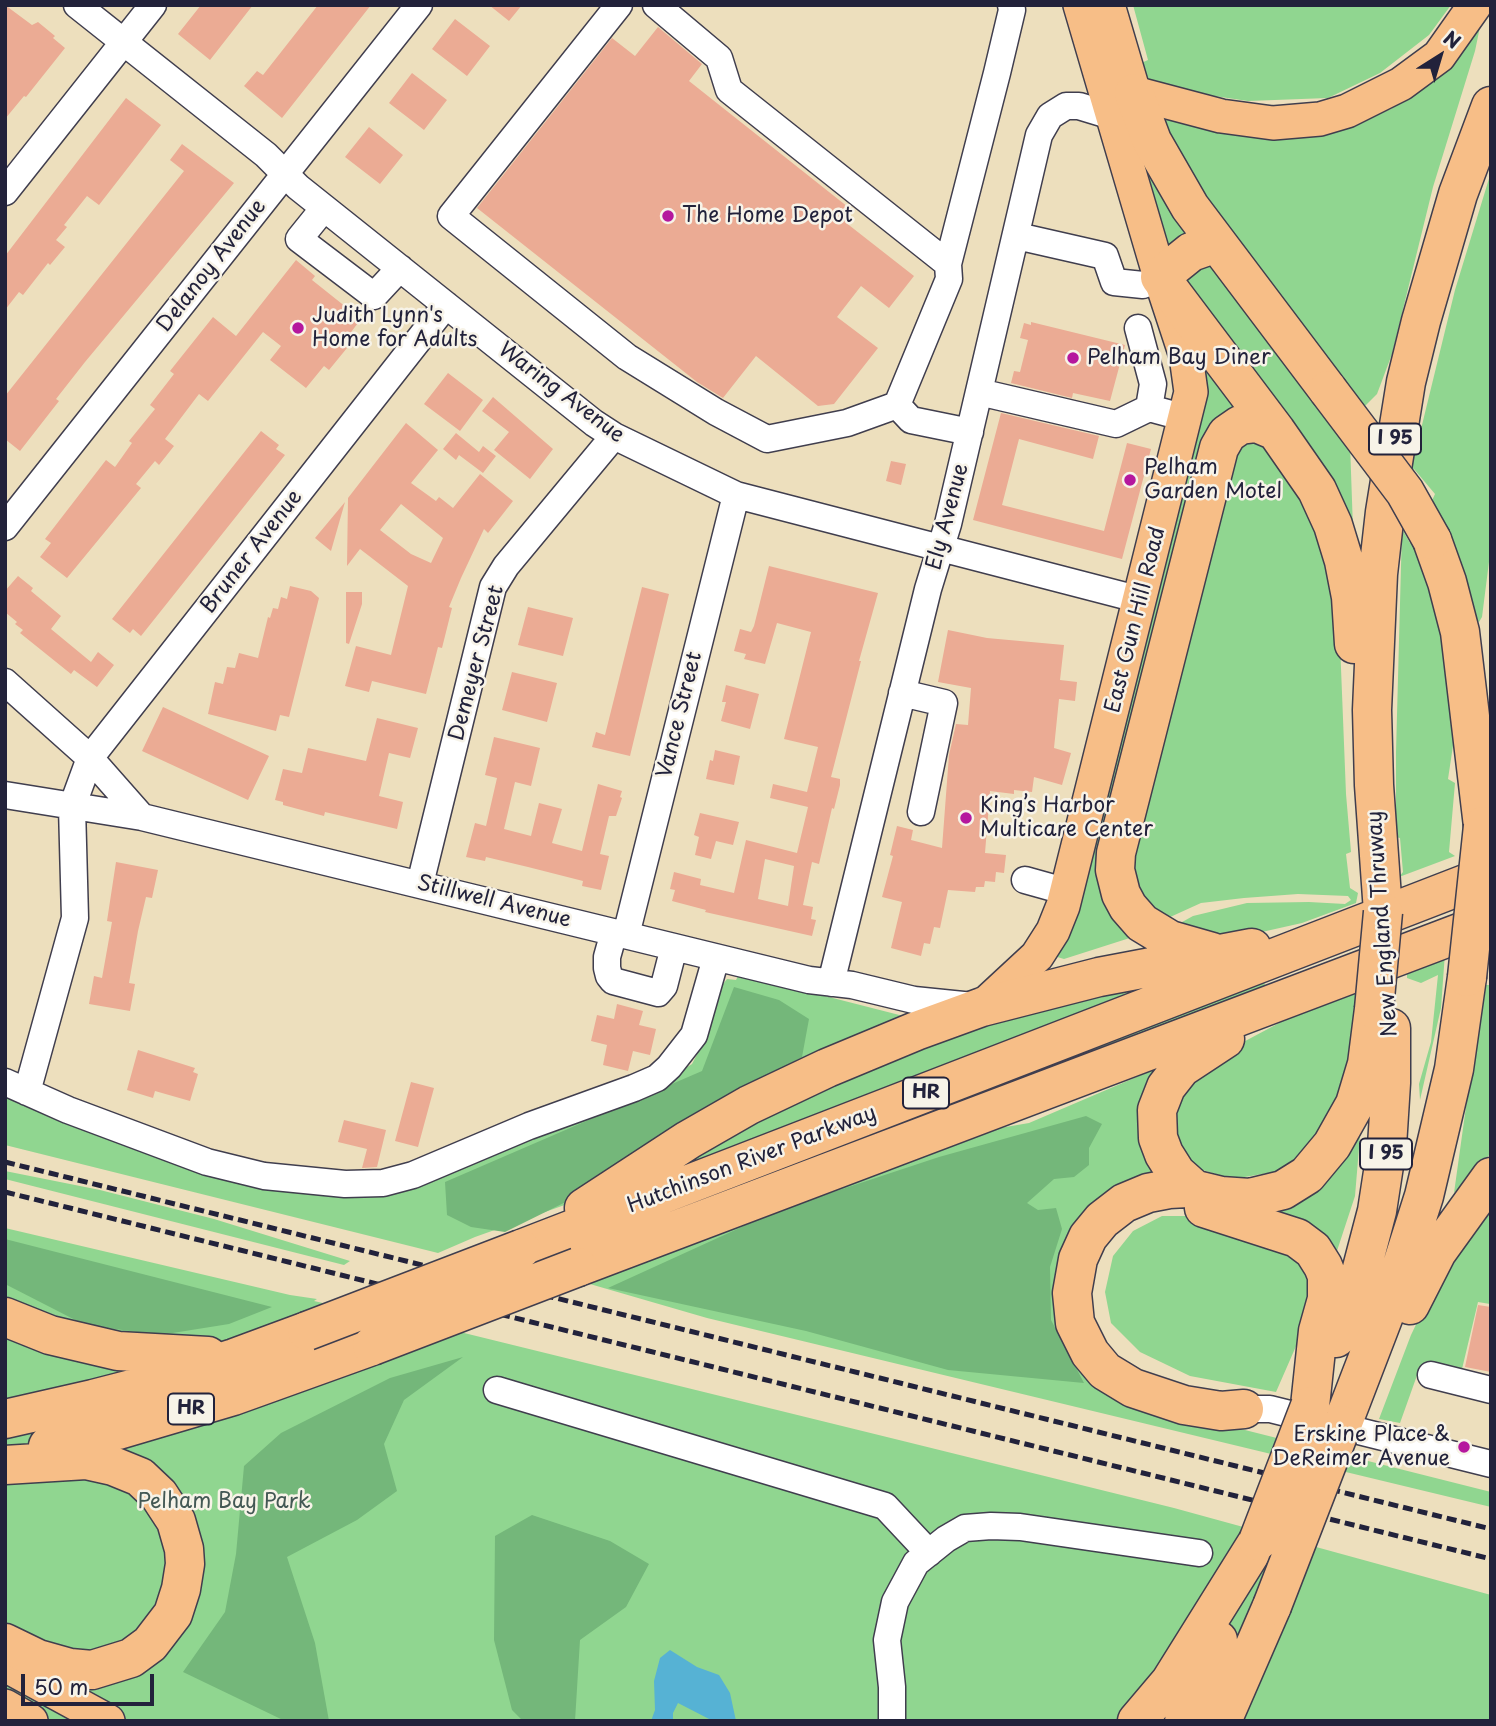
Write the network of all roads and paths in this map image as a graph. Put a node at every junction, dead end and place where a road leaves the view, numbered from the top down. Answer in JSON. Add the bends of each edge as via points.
{"nodes":[{"id":1,"x":77,"y":5,"type":"edge"},
{"id":2,"x":153,"y":5,"type":"edge"},
{"id":3,"x":419,"y":5,"type":"edge"},
{"id":4,"x":619,"y":5,"type":"edge"},
{"id":5,"x":656,"y":5,"type":"edge"},
{"id":6,"x":1011,"y":5,"type":"edge"},
{"id":7,"x":1080,"y":5,"type":"edge"},
{"id":8,"x":1108,"y":5,"type":"edge"},
{"id":9,"x":1475,"y":5,"type":"edge"},
{"id":10,"x":124,"y":42,"type":"junction"},
{"id":11,"x":1123,"y":105,"type":"junction"},
{"id":12,"x":1491,"y":106,"type":"edge"},
{"id":13,"x":285,"y":174,"type":"junction"},
{"id":14,"x":5,"y":192,"type":"edge"},
{"id":15,"x":324,"y":208,"type":"junction"},
{"id":16,"x":1017,"y":236,"type":"junction"},
{"id":17,"x":1219,"y":247,"type":"junction"},
{"id":18,"x":948,"y":264,"type":"junction"},
{"id":19,"x":400,"y":268,"type":"junction"},
{"id":20,"x":1160,"y":277,"type":"junction"},
{"id":21,"x":446,"y":305,"type":"junction"},
{"id":22,"x":1138,"y":328,"type":"dead end"},
{"id":23,"x":979,"y":392,"type":"junction"},
{"id":24,"x":897,"y":405,"type":"junction"},
{"id":25,"x":1149,"y":408,"type":"junction"},
{"id":26,"x":1186,"y":418,"type":"junction"},
{"id":27,"x":1276,"y":431,"type":"junction"},
{"id":28,"x":970,"y":432,"type":"junction"},
{"id":29,"x":614,"y":436,"type":"junction"},
{"id":30,"x":736,"y":495,"type":"junction"},
{"id":31,"x":5,"y":527,"type":"edge"},
{"id":32,"x":941,"y":549,"type":"junction"},
{"id":33,"x":1141,"y":600,"type":"junction"},
{"id":34,"x":5,"y":682,"type":"edge"},
{"id":35,"x":902,"y":693,"type":"junction"},
{"id":36,"x":1491,"y":751,"type":"edge"},
{"id":37,"x":90,"y":758,"type":"junction"},
{"id":38,"x":1374,"y":785,"type":"junction"},
{"id":39,"x":5,"y":795,"type":"edge"},
{"id":40,"x":72,"y":807,"type":"junction"},
{"id":41,"x":921,"y":812,"type":"dead end"},
{"id":42,"x":142,"y":817,"type":"junction"},
{"id":43,"x":1483,"y":826,"type":"junction"},
{"id":44,"x":1491,"y":874,"type":"edge"},
{"id":45,"x":1024,"y":880,"type":"dead end"},
{"id":46,"x":420,"y":884,"type":"junction"},
{"id":47,"x":1068,"y":892,"type":"junction"},
{"id":48,"x":1491,"y":920,"type":"edge"},
{"id":49,"x":620,"y":934,"type":"junction"},
{"id":50,"x":1330,"y":935,"type":"junction"},
{"id":51,"x":674,"y":947,"type":"junction"},
{"id":52,"x":1217,"y":953,"type":"junction"},
{"id":53,"x":716,"y":958,"type":"junction"},
{"id":54,"x":831,"y":983,"type":"junction"},
{"id":55,"x":1279,"y":1002,"type":"junction"},
{"id":56,"x":982,"y":1007,"type":"junction"},
{"id":57,"x":1382,"y":1007,"type":"junction"},
{"id":58,"x":16,"y":1087,"type":"edge"},
{"id":59,"x":1491,"y":1177,"type":"edge"},
{"id":60,"x":1194,"y":1189,"type":"junction"},
{"id":61,"x":521,"y":1250,"type":"junction"},
{"id":62,"x":1339,"y":1293,"type":"junction"},
{"id":63,"x":5,"y":1317,"type":"edge"},
{"id":64,"x":1384,"y":1342,"type":"junction"},
{"id":65,"x":234,"y":1358,"type":"junction"},
{"id":66,"x":1430,"y":1375,"type":"dead end"},
{"id":67,"x":497,"y":1390,"type":"dead end"},
{"id":68,"x":1491,"y":1390,"type":"edge"},
{"id":69,"x":1244,"y":1409,"type":"junction"},
{"id":70,"x":5,"y":1419,"type":"edge"},
{"id":71,"x":5,"y":1456,"type":"edge"},
{"id":72,"x":1491,"y":1464,"type":"edge"},
{"id":73,"x":5,"y":1465,"type":"edge"},
{"id":74,"x":929,"y":1553,"type":"junction"},
{"id":75,"x":1199,"y":1553,"type":"dead end"},
{"id":76,"x":1230,"y":1595,"type":"junction"},
{"id":77,"x":5,"y":1643,"type":"edge"},
{"id":78,"x":5,"y":1665,"type":"edge"},
{"id":79,"x":892,"y":1687,"type":"junction"},
{"id":80,"x":5,"y":1706,"type":"edge"},
{"id":81,"x":32,"y":1721,"type":"edge"},
{"id":82,"x":108,"y":1721,"type":"edge"},
{"id":83,"x":892,"y":1721,"type":"edge"},
{"id":84,"x":912,"y":1721,"type":"edge"},
{"id":85,"x":1137,"y":1721,"type":"edge"},
{"id":86,"x":1184,"y":1721,"type":"edge"},
{"id":87,"x":1222,"y":1721,"type":"edge"}],
"edges":[{"from":1,"to":10,"type":"street","name":"Waring Avenue"},
{"from":2,"to":10,"type":"street"},
{"from":3,"to":13,"type":"street","name":"Delanoy Avenue"},
{"from":4,"to":24,"type":"street","via":[[451,216],[627,357],[767,439],[847,423]]},
{"from":5,"to":18,"type":"street","via":[[719,58],[730,90]]},
{"from":6,"to":18,"type":"street"},
{"from":7,"to":11,"type":"main road","name":"East Gun Hill Road"},
{"from":8,"to":11,"type":"main road","name":"East Gun Hill Road"},
{"from":9,"to":11,"type":"main road","via":[[1448,45],[1419,73],[1363,104],[1320,119],[1273,123]]},
{"from":10,"to":13,"type":"street","name":"Waring Avenue"},
{"from":10,"to":14,"type":"street"},
{"from":11,"to":16,"type":"street","name":"Ely Avenue","via":[[1072,105],[1050,116],[1039,135]]},
{"from":11,"to":17,"type":"highway"},
{"from":11,"to":20,"type":"main road","name":"East Gun Hill Road"},
{"from":12,"to":38,"type":"highway","name":"New England Thruway","number":"I 95","via":[[1438,259],[1393,450],[1375,621]]},
{"from":13,"to":15,"type":"street","name":"Waring Avenue"},
{"from":13,"to":31,"type":"street","name":"Delanoy Avenue"},
{"from":15,"to":19,"type":"street","name":"Waring Avenue"},
{"from":15,"to":19,"type":"street","via":[[299,239],[374,296]]},
{"from":16,"to":20,"type":"street","via":[[1105,256],[1114,282],[1143,285]]},
{"from":16,"to":23,"type":"street","name":"Ely Avenue"},
{"from":17,"to":20,"type":"highway","via":[[1191,251]]},
{"from":17,"to":43,"type":"highway","bridge":true,"via":[[1405,492],[1432,540],[1460,632]]},
{"from":18,"to":24,"type":"street","via":[[949,279]]},
{"from":19,"to":21,"type":"street","name":"Waring Avenue"},
{"from":20,"to":26,"type":"main road","name":"East Gun Hill Road","via":[[1189,368]]},
{"from":20,"to":27,"type":"highway"},
{"from":21,"to":29,"type":"street","name":"Waring Avenue"},
{"from":21,"to":37,"type":"street","name":"Bruner Avenue"},
{"from":22,"to":25,"type":"street","via":[[1153,384]]},
{"from":23,"to":25,"type":"street","via":[[1116,424]]},
{"from":23,"to":28,"type":"street","name":"Ely Avenue"},
{"from":24,"to":28,"type":"street","via":[[911,419]]},
{"from":25,"to":26,"type":"street"},
{"from":26,"to":33,"type":"main road","name":"East Gun Hill Road"},
{"from":27,"to":38,"type":"highway","via":[[1317,490],[1339,543],[1351,597]]},
{"from":27,"to":52,"type":"highway","via":[[1257,423],[1240,425],[1227,434],[1219,449],[1116,853],[1121,894],[1142,923],[1170,940]]},
{"from":28,"to":32,"type":"street","name":"Ely Avenue"},
{"from":29,"to":30,"type":"street","name":"Waring Avenue"},
{"from":29,"to":46,"type":"street","name":"Demeyer Street","via":[[493,587]]},
{"from":30,"to":32,"type":"street","name":"Waring Avenue"},
{"from":30,"to":49,"type":"street","name":"Vance Street"},
{"from":32,"to":33,"type":"street","name":"Waring Avenue"},
{"from":32,"to":35,"type":"street","name":"Ely Avenue"},
{"from":33,"to":47,"type":"main road","name":"East Gun Hill Road"},
{"from":34,"to":37,"type":"street"},
{"from":35,"to":41,"type":"street","via":[[944,703]]},
{"from":35,"to":54,"type":"street","name":"Ely Avenue"},
{"from":36,"to":43,"type":"highway","number":"I 95"},
{"from":37,"to":40,"type":"street","name":"Bruner Avenue"},
{"from":37,"to":42,"type":"street"},
{"from":38,"to":57,"type":"highway","name":"New England Thruway","number":"I 95","bridge":true,"via":[[1383,912]]},
{"from":39,"to":40,"type":"street","name":"Stillwell Avenue"},
{"from":40,"to":42,"type":"street","name":"Stillwell Avenue"},
{"from":40,"to":58,"type":"street","via":[[75,918]]},
{"from":42,"to":46,"type":"street","name":"Stillwell Avenue"},
{"from":43,"to":64,"type":"highway","number":"I 95","bridge":true,"via":[[1454,1069]]},
{"from":44,"to":50,"type":"highway","name":"Hutchinson River Parkway","number":"HR"},
{"from":45,"to":47,"type":"street"},
{"from":46,"to":49,"type":"street","name":"Stillwell Avenue"},
{"from":47,"to":56,"type":"main road","name":"East Gun Hill Road","via":[[1045,946]]},
{"from":48,"to":55,"type":"highway","name":"Hutchinson River Parkway","number":"HR"},
{"from":49,"to":51,"type":"street","name":"Stillwell Avenue"},
{"from":49,"to":51,"type":"street","name":"Vance Street","via":[[607,957],[613,981],[658,993]]},
{"from":50,"to":52,"type":"highway"},
{"from":50,"to":61,"type":"highway","name":"Hutchinson River Parkway","number":"HR"},
{"from":51,"to":53,"type":"street","name":"Stillwell Avenue"},
{"from":52,"to":56,"type":"highway"},
{"from":53,"to":54,"type":"street","name":"Stillwell Avenue"},
{"from":53,"to":58,"type":"street","via":[[694,1035],[657,1078],[383,1183],[264,1176],[207,1161]]},
{"from":54,"to":56,"type":"street","name":"Stillwell Avenue","via":[[914,1000]]},
{"from":55,"to":60,"type":"highway","via":[[1181,1068],[1162,1095],[1156,1121],[1160,1146],[1171,1166]]},
{"from":55,"to":71,"type":"highway","name":"Hutchinson River Parkway","number":"HR","bridge":true,"via":[[372,1346],[173,1414]]},
{"from":56,"to":61,"type":"highway","via":[[827,1068],[742,1109]]},
{"from":57,"to":60,"type":"highway","via":[[1355,1104],[1313,1169],[1292,1185],[1263,1196],[1228,1197]]},
{"from":57,"to":62,"type":"highway","name":"New England Thruway","number":"I 95","via":[[1391,1083],[1387,1146],[1377,1211]]},
{"from":59,"to":64,"type":"highway","via":[[1437,1252]]},
{"from":60,"to":69,"type":"highway","via":[[1169,1189],[1135,1198],[1095,1227],[1073,1279],[1075,1323],[1097,1363],[1133,1388],[1184,1405],[1221,1411]]},
{"from":61,"to":65,"type":"highway","name":"Hutchinson River Parkway","number":"HR","bridge":true},
{"from":62,"to":69,"type":"highway","via":[[1319,1258],[1297,1238],[1191,1205],[1146,1210],[1117,1228],[1093,1271],[1091,1298],[1098,1327],[1110,1345],[1137,1369]]},
{"from":62,"to":76,"type":"highway","name":"New England Thruway","bridge":true,"via":[[1327,1299],[1318,1331],[1310,1406],[1258,1541]]},
{"from":63,"to":65,"type":"highway","via":[[50,1335],[118,1351]]},
{"from":64,"to":87,"type":"highway","bridge":true,"via":[[1342,1425]]},
{"from":65,"to":70,"type":"highway","name":"Hutchinson River Parkway","number":"HR"},
{"from":66,"to":68,"type":"street"},
{"from":67,"to":74,"type":"street","via":[[885,1506]]},
{"from":69,"to":72,"type":"street","via":[[1270,1409]]},
{"from":73,"to":77,"type":"highway","via":[[86,1460],[140,1477],[176,1521],[185,1564],[173,1614],[150,1644],[131,1658],[92,1670],[70,1668]]},
{"from":74,"to":75,"type":"street","via":[[965,1528],[991,1526]]},
{"from":74,"to":79,"type":"street","via":[[916,1563],[895,1602],[887,1640]]},
{"from":76,"to":85,"type":"highway"},
{"from":76,"to":86,"type":"highway"},
{"from":78,"to":82,"type":"main road"},
{"from":79,"to":83,"type":"street"},
{"from":79,"to":84,"type":"street"},
{"from":80,"to":81,"type":"main road"}]}
